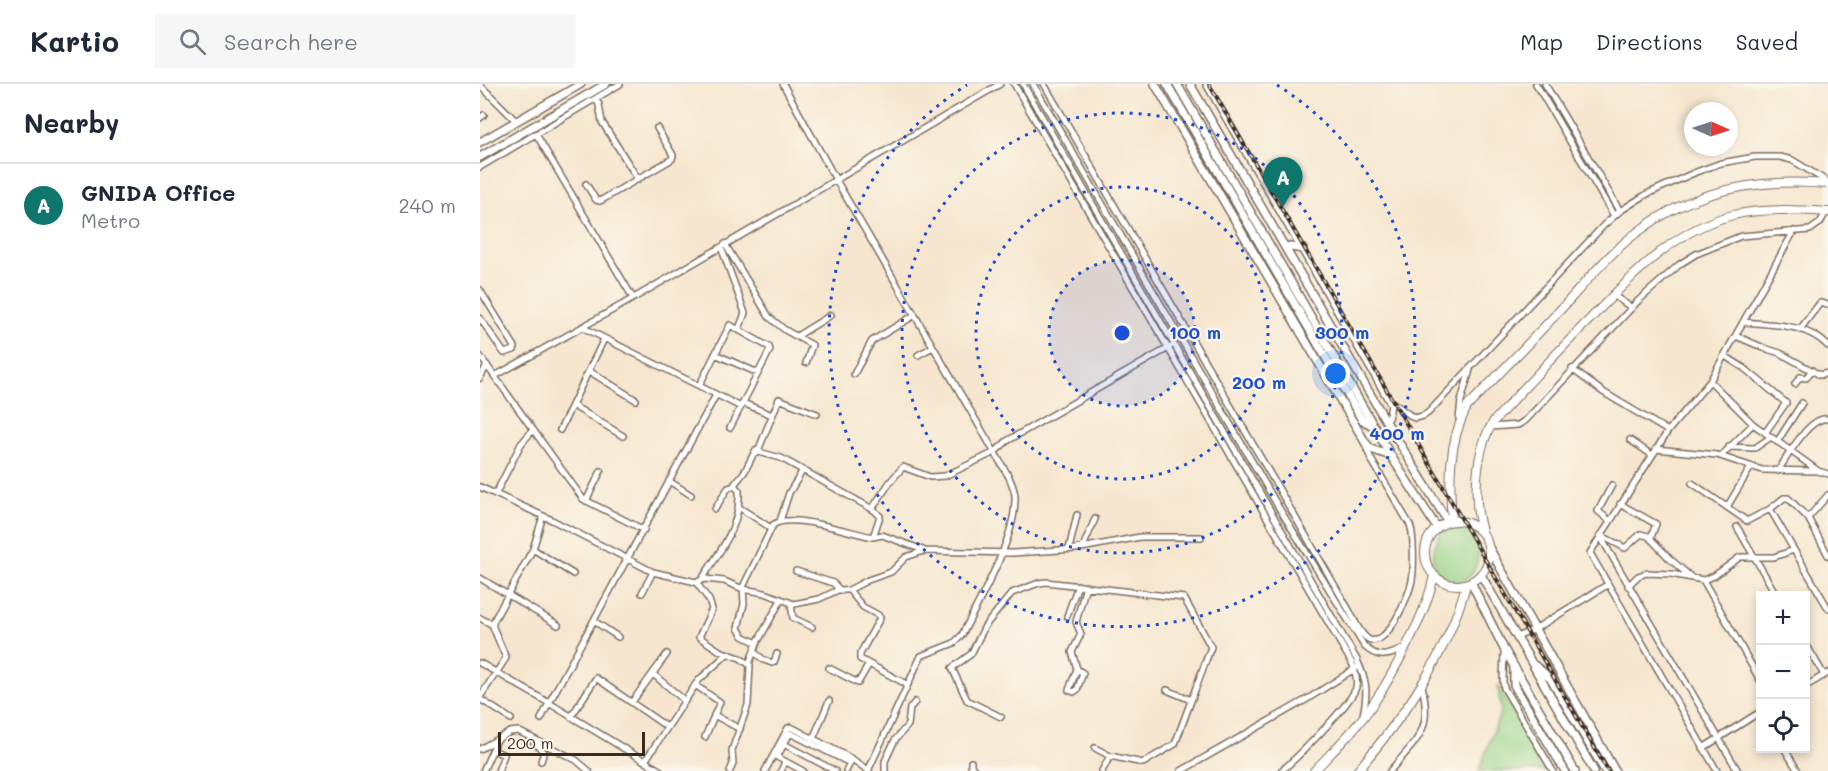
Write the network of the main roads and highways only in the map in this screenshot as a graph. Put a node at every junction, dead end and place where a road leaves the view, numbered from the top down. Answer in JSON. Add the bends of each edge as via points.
{"nodes":[{"id":1,"x":1828,"y":183,"type":"edge"},
{"id":2,"x":1827,"y":212,"type":"edge"},
{"id":3,"x":1450,"y":522,"type":"junction"},
{"id":4,"x":1483,"y":534,"type":"junction"},
{"id":5,"x":1434,"y":576,"type":"junction"},
{"id":6,"x":1468,"y":584,"type":"junction"},
{"id":7,"x":1314,"y":771,"type":"edge"},
{"id":8,"x":1357,"y":771,"type":"edge"}],
"edges":[{"from":1,"to":3,"type":"main road","via":[[1768,183],[1704,195],[1661,215],[1638,231],[1467,407],[1452,446]]},
{"from":2,"to":4,"type":"main road","via":[[1749,212],[1696,229],[1644,264],[1486,433],[1478,479]]},
{"from":3,"to":4,"type":"main road","via":[[1472,524]]},
{"from":3,"to":5,"type":"main road","via":[[1437,528],[1425,548],[1428,568]]},
{"from":4,"to":6,"type":"main road","via":[[1489,559],[1481,575]]},
{"from":5,"to":6,"type":"main road","via":[[1450,585]]},
{"from":5,"to":7,"type":"main road","via":[[1431,593],[1406,647],[1374,703]]},
{"from":6,"to":8,"type":"main road","via":[[1422,686],[1390,733]]}]}
